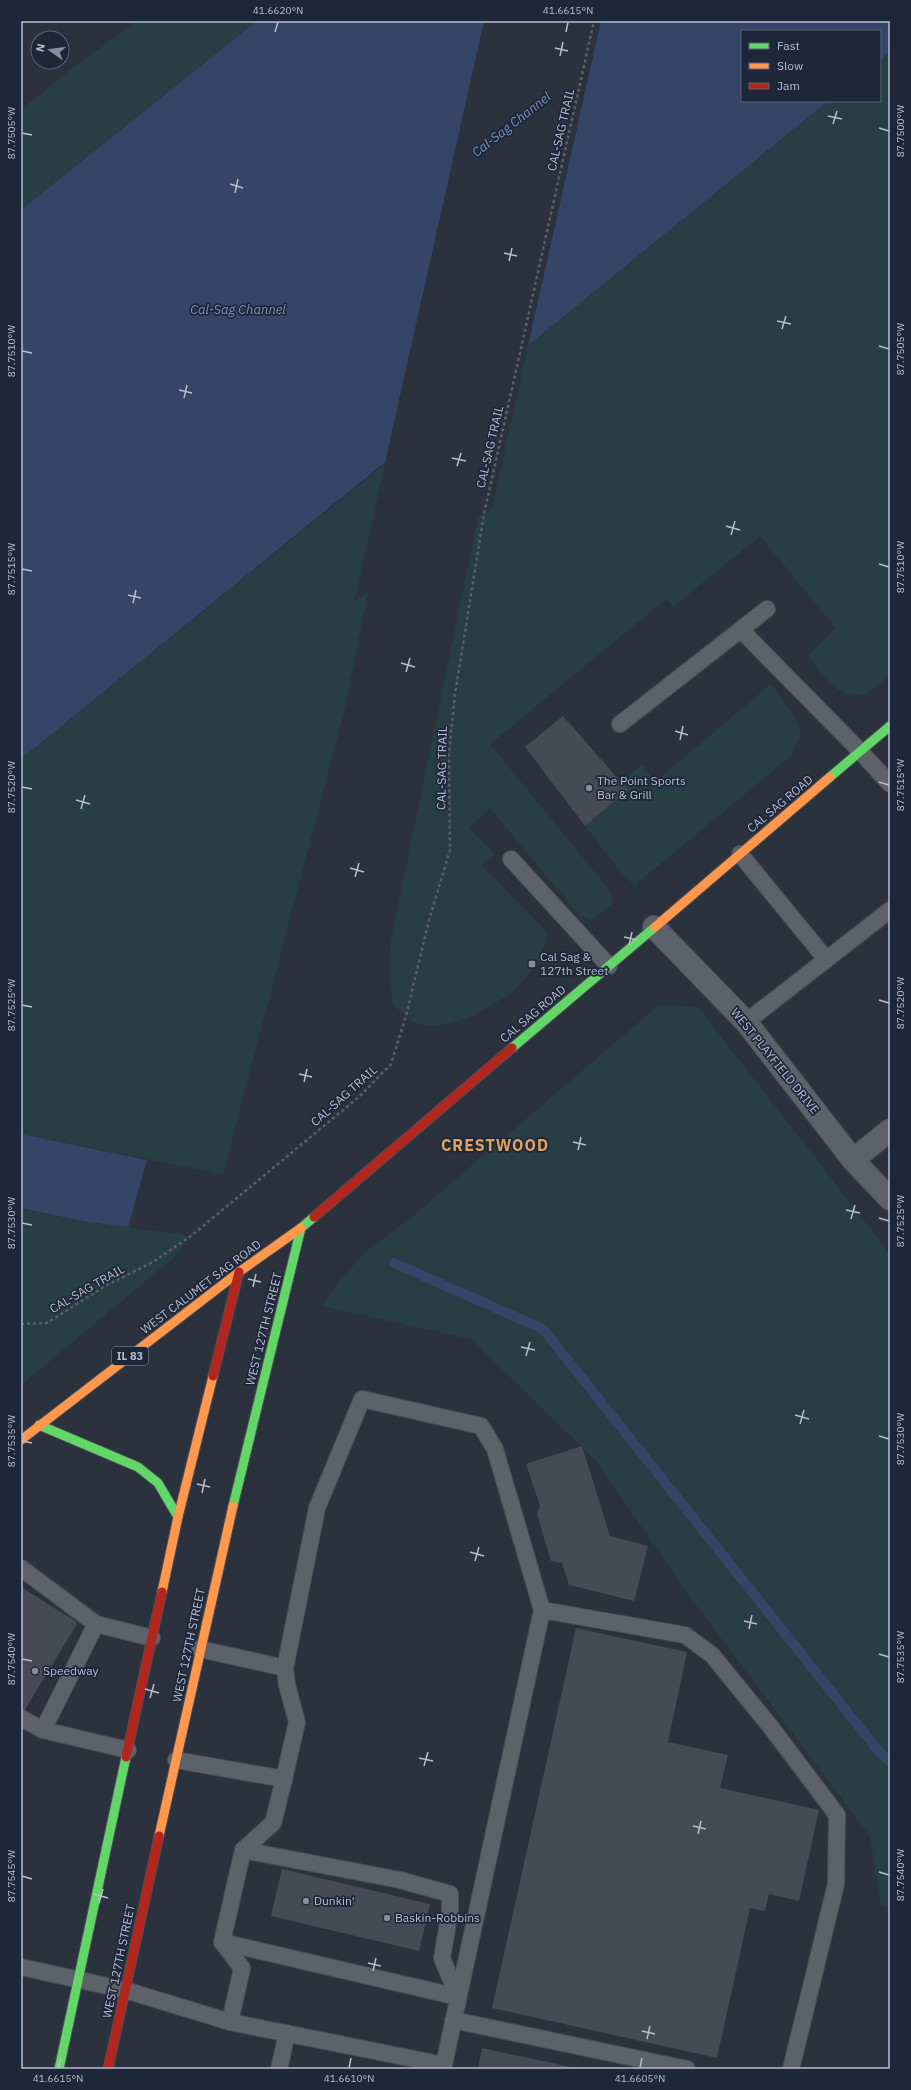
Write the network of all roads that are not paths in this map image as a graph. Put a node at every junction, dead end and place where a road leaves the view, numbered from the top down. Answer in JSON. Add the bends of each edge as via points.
{"nodes":[{"id":1,"x":767,"y":609,"type":"dead end"},
{"id":2,"x":741,"y":630,"type":"junction"},
{"id":3,"x":620,"y":724,"type":"dead end"},
{"id":4,"x":890,"y":726,"type":"edge"},
{"id":5,"x":860,"y":751,"type":"junction"},
{"id":6,"x":890,"y":784,"type":"edge"},
{"id":7,"x":740,"y":854,"type":"junction"},
{"id":8,"x":511,"y":859,"type":"dead end"},
{"id":9,"x":890,"y":910,"type":"edge"},
{"id":10,"x":654,"y":927,"type":"junction"},
{"id":11,"x":826,"y":959,"type":"junction"},
{"id":12,"x":608,"y":966,"type":"junction"},
{"id":13,"x":746,"y":1022,"type":"junction"},
{"id":14,"x":890,"y":1130,"type":"edge"},
{"id":15,"x":853,"y":1160,"type":"junction"},
{"id":16,"x":890,"y":1199,"type":"edge"},
{"id":17,"x":301,"y":1228,"type":"junction"},
{"id":18,"x":239,"y":1272,"type":"junction"},
{"id":19,"x":40,"y":1425,"type":"junction"},
{"id":20,"x":21,"y":1440,"type":"edge"},
{"id":21,"x":178,"y":1517,"type":"junction"},
{"id":22,"x":21,"y":1568,"type":"edge"},
{"id":23,"x":542,"y":1610,"type":"junction"},
{"id":24,"x":96,"y":1624,"type":"junction"},
{"id":25,"x":152,"y":1638,"type":"junction"},
{"id":26,"x":200,"y":1649,"type":"junction"},
{"id":27,"x":285,"y":1668,"type":"junction"},
{"id":28,"x":21,"y":1718,"type":"edge"},
{"id":29,"x":43,"y":1730,"type":"junction"},
{"id":30,"x":128,"y":1750,"type":"junction"},
{"id":31,"x":176,"y":1760,"type":"junction"},
{"id":32,"x":284,"y":1779,"type":"junction"},
{"id":33,"x":243,"y":1850,"type":"junction"},
{"id":34,"x":222,"y":1942,"type":"junction"},
{"id":35,"x":21,"y":1967,"type":"edge"},
{"id":36,"x":79,"y":1979,"type":"junction"},
{"id":37,"x":125,"y":1990,"type":"junction"},
{"id":38,"x":458,"y":1998,"type":"junction"},
{"id":39,"x":453,"y":2020,"type":"junction"},
{"id":40,"x":230,"y":2022,"type":"junction"},
{"id":41,"x":287,"y":2033,"type":"junction"},
{"id":42,"x":443,"y":2067,"type":"edge"},
{"id":43,"x":59,"y":2069,"type":"edge"},
{"id":44,"x":108,"y":2069,"type":"edge"},
{"id":45,"x":279,"y":2069,"type":"edge"},
{"id":46,"x":687,"y":2069,"type":"edge"},
{"id":47,"x":792,"y":2069,"type":"edge"}],
"edges":[{"from":1,"to":2,"type":"lane"},
{"from":2,"to":3,"type":"lane"},
{"from":2,"to":5,"type":"lane"},
{"from":4,"to":5,"type":"main road","name":"CAL SAG ROAD"},
{"from":5,"to":6,"type":"lane"},
{"from":5,"to":7,"type":"main road","name":"CAL SAG ROAD"},
{"from":7,"to":10,"type":"main road","name":"CAL SAG ROAD"},
{"from":7,"to":11,"type":"lane"},
{"from":8,"to":12,"type":"lane"},
{"from":9,"to":11,"type":"lane"},
{"from":10,"to":12,"type":"main road","name":"CAL SAG ROAD"},
{"from":10,"to":13,"type":"street","name":"WEST PLAYFIELD DRIVE"},
{"from":11,"to":13,"type":"lane"},
{"from":12,"to":17,"type":"main road","name":"CAL SAG ROAD"},
{"from":13,"to":15,"type":"street","name":"WEST PLAYFIELD DRIVE"},
{"from":14,"to":15,"type":"street"},
{"from":15,"to":16,"type":"street","name":"WEST PLAYFIELD DRIVE"},
{"from":17,"to":18,"type":"main road","name":"WEST CALUMET SAG ROAD","number":"IL 83"},
{"from":17,"to":26,"type":"main road","name":"WEST 127TH STREET"},
{"from":18,"to":19,"type":"main road","name":"WEST CALUMET SAG ROAD","number":"IL 83"},
{"from":18,"to":21,"type":"main road"},
{"from":19,"to":20,"type":"main road","name":"WEST CALUMET SAG ROAD","number":"IL 83"},
{"from":19,"to":21,"type":"main road","via":[[138,1467],[158,1483]]},
{"from":21,"to":25,"type":"main road"},
{"from":22,"to":24,"type":"lane"},
{"from":23,"to":27,"type":"lane","via":[[495,1449],[481,1426],[362,1399],[317,1508]]},
{"from":23,"to":38,"type":"lane"},
{"from":23,"to":47,"type":"lane","via":[[685,1635],[712,1655],[837,1815],[836,1884]]},
{"from":24,"to":25,"type":"lane"},
{"from":24,"to":29,"type":"lane"},
{"from":25,"to":30,"type":"main road"},
{"from":26,"to":27,"type":"lane"},
{"from":26,"to":31,"type":"main road","name":"WEST 127TH STREET"},
{"from":27,"to":32,"type":"lane","via":[[297,1722]]},
{"from":28,"to":29,"type":"lane"},
{"from":29,"to":30,"type":"lane"},
{"from":30,"to":36,"type":"main road"},
{"from":31,"to":32,"type":"lane"},
{"from":31,"to":37,"type":"main road","name":"WEST 127TH STREET"},
{"from":32,"to":33,"type":"lane","via":[[273,1823]]},
{"from":33,"to":34,"type":"lane"},
{"from":33,"to":38,"type":"lane","via":[[400,1880],[450,1894],[450,1911],[442,1958]]},
{"from":34,"to":38,"type":"lane"},
{"from":34,"to":40,"type":"lane","via":[[242,1968]]},
{"from":35,"to":36,"type":"lane"},
{"from":36,"to":37,"type":"lane"},
{"from":36,"to":43,"type":"main road"},
{"from":37,"to":40,"type":"lane"},
{"from":37,"to":44,"type":"main road","name":"WEST 127TH STREET"},
{"from":38,"to":39,"type":"lane"},
{"from":39,"to":42,"type":"lane"},
{"from":39,"to":46,"type":"lane"},
{"from":40,"to":41,"type":"lane"},
{"from":41,"to":42,"type":"lane"},
{"from":41,"to":45,"type":"lane"}]}
